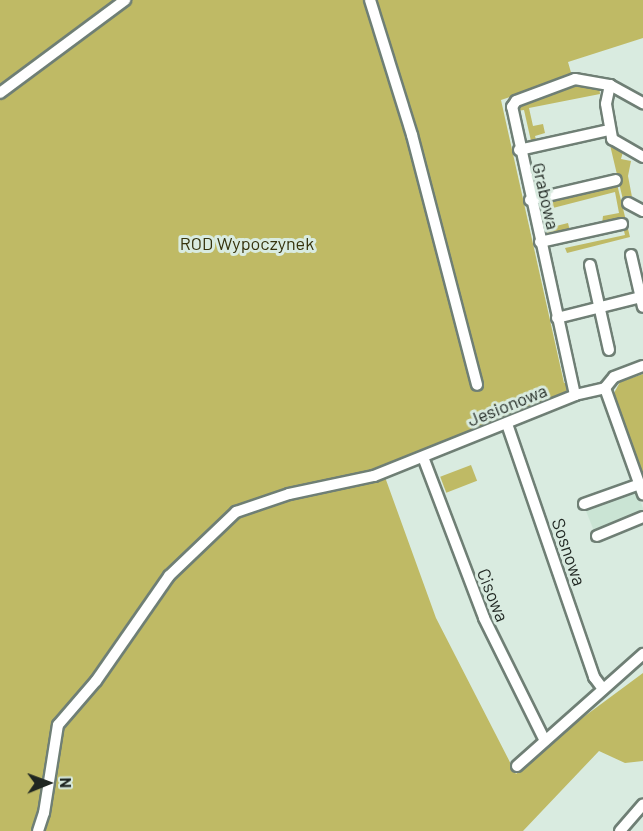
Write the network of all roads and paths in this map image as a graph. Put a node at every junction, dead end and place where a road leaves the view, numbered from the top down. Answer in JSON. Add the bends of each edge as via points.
{"nodes":[{"id":1,"x":125,"y":0,"type":"edge"},
{"id":2,"x":370,"y":0,"type":"edge"},
{"id":3,"x":610,"y":85,"type":"junction"},
{"id":4,"x":0,"y":93,"type":"edge"},
{"id":5,"x":643,"y":103,"type":"edge"},
{"id":6,"x":604,"y":131,"type":"dead end"},
{"id":7,"x":519,"y":150,"type":"junction"},
{"id":8,"x":643,"y":157,"type":"edge"},
{"id":9,"x":616,"y":180,"type":"dead end"},
{"id":10,"x":530,"y":200,"type":"junction"},
{"id":11,"x":628,"y":203,"type":"dead end"},
{"id":12,"x":643,"y":211,"type":"edge"},
{"id":13,"x":622,"y":224,"type":"dead end"},
{"id":14,"x":540,"y":242,"type":"junction"},
{"id":15,"x":631,"y":255,"type":"dead end"},
{"id":16,"x":590,"y":265,"type":"dead end"},
{"id":17,"x":642,"y":302,"type":"edge"},
{"id":18,"x":599,"y":308,"type":"junction"},
{"id":19,"x":557,"y":318,"type":"junction"},
{"id":20,"x":609,"y":350,"type":"dead end"},
{"id":21,"x":643,"y":366,"type":"edge"},
{"id":22,"x":477,"y":385,"type":"dead end"},
{"id":23,"x":605,"y":388,"type":"junction"},
{"id":24,"x":575,"y":395,"type":"junction"},
{"id":25,"x":507,"y":424,"type":"junction"},
{"id":26,"x":423,"y":457,"type":"junction"},
{"id":27,"x":641,"y":489,"type":"edge"},
{"id":28,"x":584,"y":504,"type":"dead end"},
{"id":29,"x":643,"y":517,"type":"edge"},
{"id":30,"x":597,"y":536,"type":"dead end"},
{"id":31,"x":643,"y":654,"type":"edge"},
{"id":32,"x":603,"y":689,"type":"junction"},
{"id":33,"x":545,"y":741,"type":"junction"},
{"id":34,"x":517,"y":766,"type":"dead end"},
{"id":35,"x":643,"y":805,"type":"edge"},
{"id":36,"x":38,"y":831,"type":"edge"},
{"id":37,"x":620,"y":831,"type":"edge"}],
"edges":[{"from":1,"to":4,"type":"street"},
{"from":2,"to":22,"type":"street","via":[[412,135]]},
{"from":3,"to":5,"type":"street"},
{"from":3,"to":7,"type":"street","name":"Grabowa","via":[[575,79],[516,101],[512,116]]},
{"from":3,"to":8,"type":"street","via":[[606,104],[612,139]]},
{"from":6,"to":7,"type":"street"},
{"from":7,"to":10,"type":"street","name":"Grabowa"},
{"from":9,"to":10,"type":"street"},
{"from":10,"to":14,"type":"street","name":"Grabowa"},
{"from":11,"to":12,"type":"street"},
{"from":13,"to":14,"type":"street"},
{"from":14,"to":19,"type":"street","name":"Grabowa"},
{"from":15,"to":17,"type":"street"},
{"from":16,"to":18,"type":"street"},
{"from":17,"to":18,"type":"street"},
{"from":18,"to":19,"type":"street"},
{"from":18,"to":20,"type":"street"},
{"from":19,"to":24,"type":"street","name":"Grabowa"},
{"from":21,"to":23,"type":"street","name":"Jesionowa","via":[[614,377]]},
{"from":23,"to":24,"type":"street","name":"Jesionowa"},
{"from":23,"to":27,"type":"street"},
{"from":24,"to":25,"type":"street","name":"Jesionowa"},
{"from":25,"to":26,"type":"street","name":"Jesionowa"},
{"from":25,"to":32,"type":"street","name":"Sosnowa","via":[[594,677]]},
{"from":26,"to":33,"type":"street","name":"Cisowa","via":[[484,618]]},
{"from":26,"to":36,"type":"street","name":"Jesionowa","via":[[246,507],[178,565],[96,681],[58,725]]},
{"from":27,"to":28,"type":"street"},
{"from":29,"to":30,"type":"street"},
{"from":31,"to":32,"type":"street"},
{"from":32,"to":33,"type":"street"},
{"from":33,"to":34,"type":"street"},
{"from":35,"to":37,"type":"street"}]}
